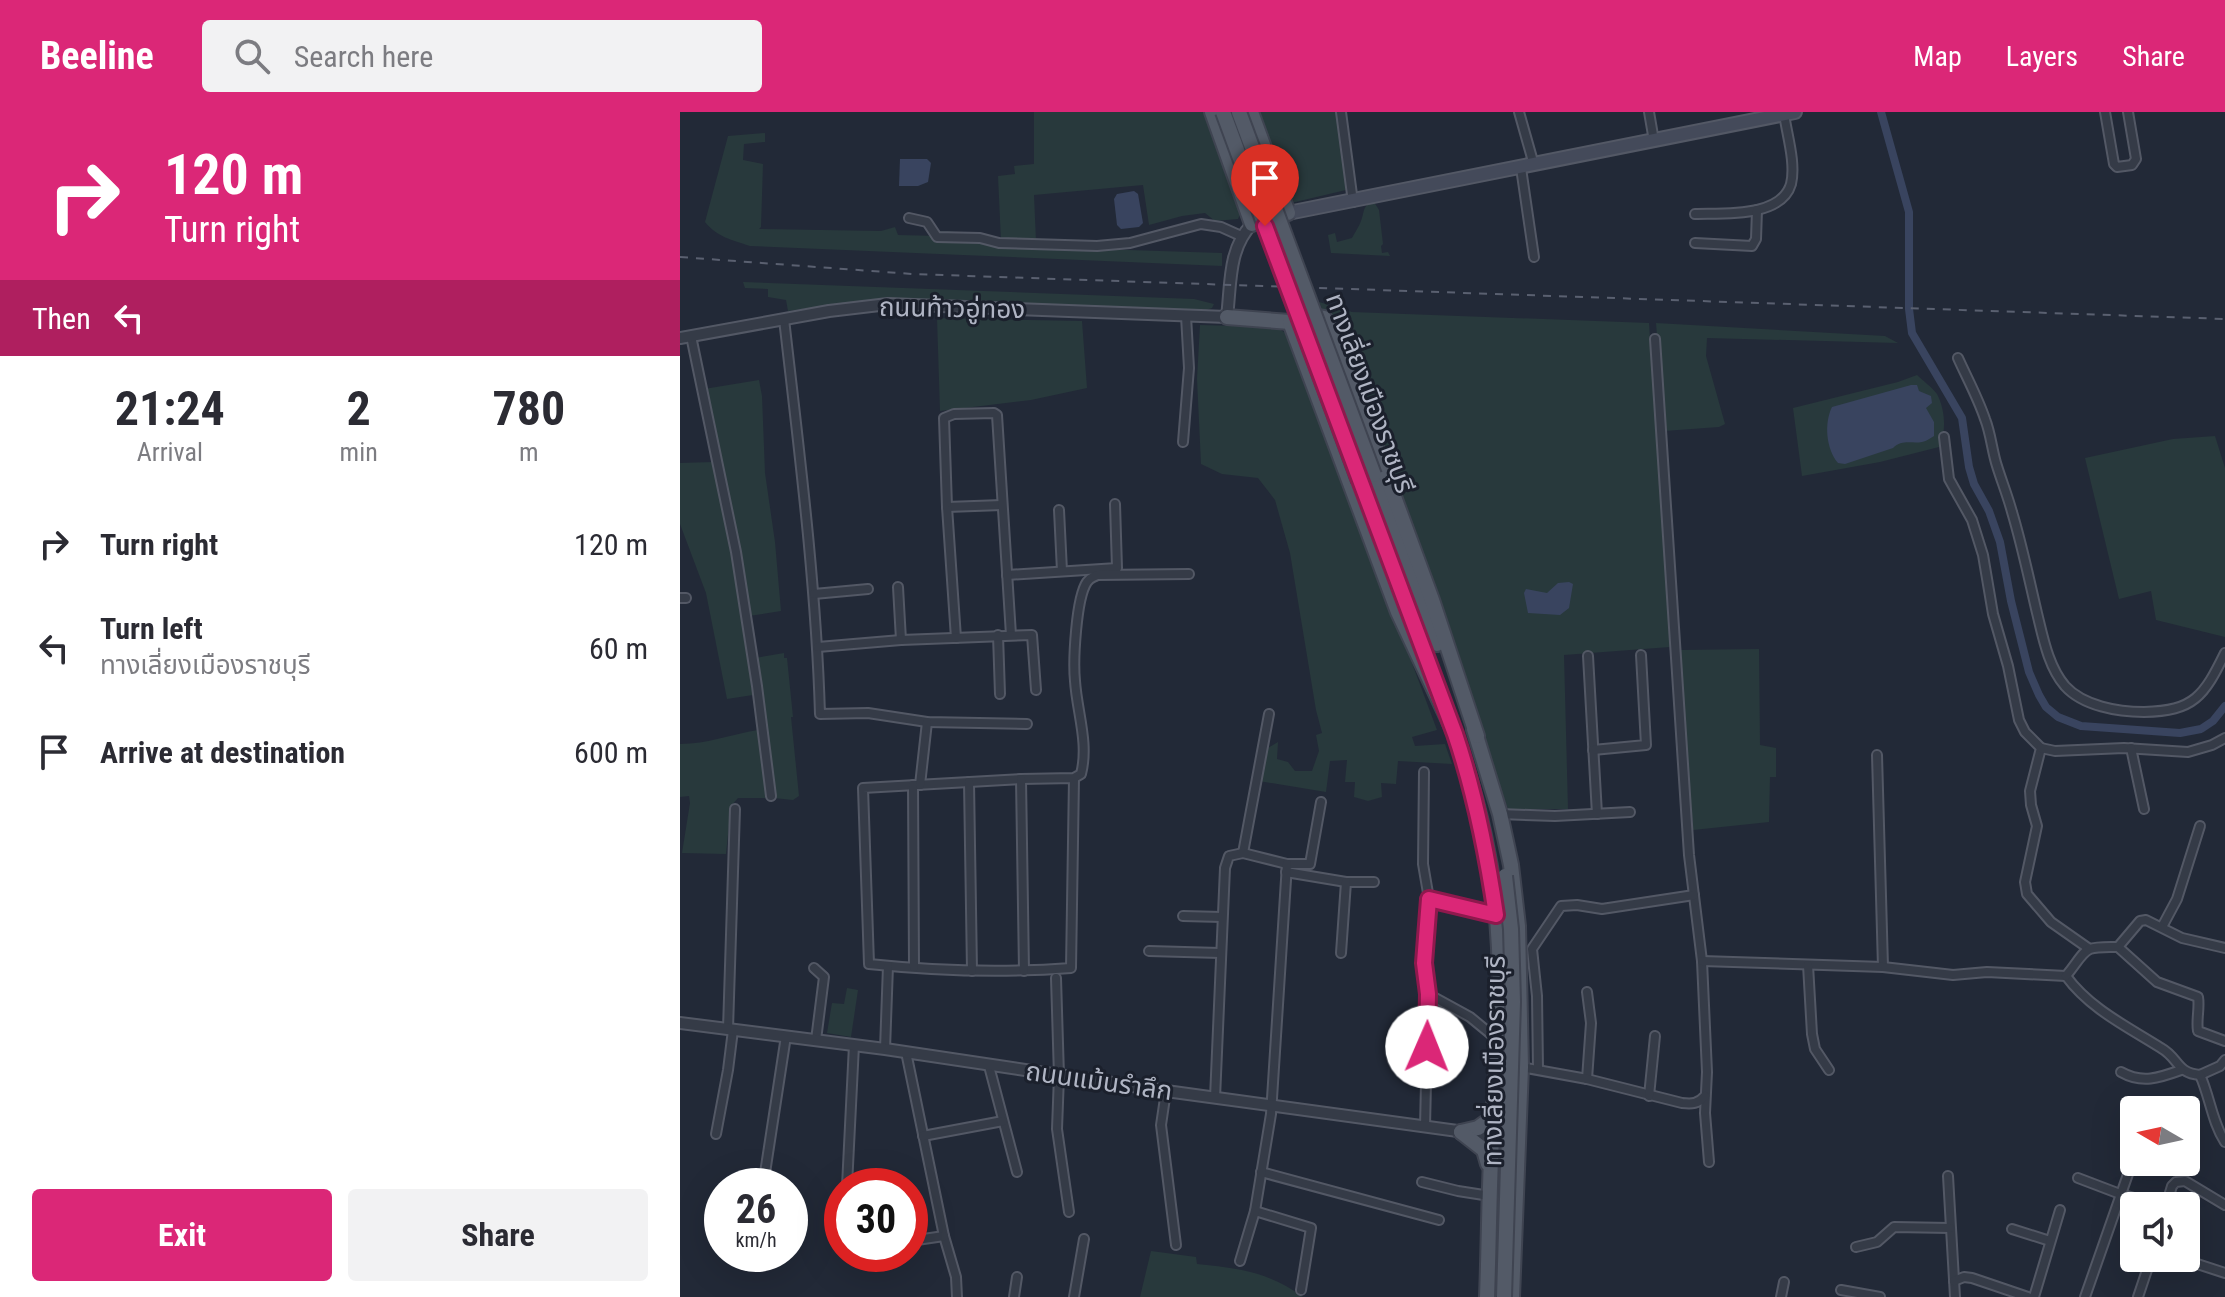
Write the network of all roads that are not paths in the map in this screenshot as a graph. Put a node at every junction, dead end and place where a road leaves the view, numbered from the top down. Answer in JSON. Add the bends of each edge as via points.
{"nodes":[{"id":1,"x":1212,"y":112,"type":"edge"},
{"id":2,"x":1223,"y":112,"type":"edge"},
{"id":3,"x":1239,"y":112,"type":"edge"},
{"id":4,"x":1251,"y":112,"type":"edge"},
{"id":5,"x":1341,"y":112,"type":"edge"},
{"id":6,"x":1519,"y":112,"type":"edge"},
{"id":7,"x":1649,"y":112,"type":"edge"},
{"id":8,"x":2105,"y":112,"type":"edge"},
{"id":9,"x":2128,"y":112,"type":"edge"},
{"id":10,"x":1790,"y":113,"type":"edge"},
{"id":11,"x":1654,"y":141,"type":"junction"},
{"id":12,"x":1528,"y":167,"type":"junction"},
{"id":13,"x":1353,"y":202,"type":"junction"},
{"id":14,"x":1757,"y":210,"type":"junction"},
{"id":15,"x":1288,"y":213,"type":"junction"},
{"id":16,"x":1695,"y":214,"type":"dead end"},
{"id":17,"x":909,"y":218,"type":"dead end"},
{"id":18,"x":1252,"y":224,"type":"junction"},
{"id":19,"x":1241,"y":236,"type":"junction"},
{"id":20,"x":1695,"y":243,"type":"dead end"},
{"id":21,"x":1534,"y":257,"type":"dead end"},
{"id":22,"x":1186,"y":316,"type":"junction"},
{"id":23,"x":1227,"y":317,"type":"junction"},
{"id":24,"x":784,"y":319,"type":"junction"},
{"id":25,"x":1290,"y":322,"type":"junction"},
{"id":26,"x":685,"y":337,"type":"edge"},
{"id":27,"x":1655,"y":339,"type":"dead end"},
{"id":28,"x":1958,"y":358,"type":"dead end"},
{"id":29,"x":1944,"y":437,"type":"dead end"},
{"id":30,"x":1183,"y":442,"type":"dead end"},
{"id":31,"x":1115,"y":504,"type":"dead end"},
{"id":32,"x":1002,"y":505,"type":"junction"},
{"id":33,"x":947,"y":507,"type":"junction"},
{"id":34,"x":1059,"y":510,"type":"dead end"},
{"id":35,"x":1062,"y":571,"type":"junction"},
{"id":36,"x":1189,"y":574,"type":"dead end"},
{"id":37,"x":1007,"y":575,"type":"junction"},
{"id":38,"x":898,"y":587,"type":"dead end"},
{"id":39,"x":868,"y":589,"type":"dead end"},
{"id":40,"x":814,"y":594,"type":"junction"},
{"id":41,"x":998,"y":635,"type":"junction"},
{"id":42,"x":1011,"y":635,"type":"junction"},
{"id":43,"x":956,"y":638,"type":"junction"},
{"id":44,"x":901,"y":640,"type":"junction"},
{"id":45,"x":818,"y":647,"type":"junction"},
{"id":46,"x":2225,"y":653,"type":"edge"},
{"id":47,"x":1641,"y":655,"type":"dead end"},
{"id":48,"x":1588,"y":656,"type":"dead end"},
{"id":49,"x":1036,"y":690,"type":"dead end"},
{"id":50,"x":1455,"y":691,"type":"junction"},
{"id":51,"x":1000,"y":694,"type":"dead end"},
{"id":52,"x":1269,"y":714,"type":"dead end"},
{"id":53,"x":927,"y":722,"type":"junction"},
{"id":54,"x":1027,"y":724,"type":"dead end"},
{"id":55,"x":1455,"y":734,"type":"junction"},
{"id":56,"x":1477,"y":736,"type":"junction"},
{"id":57,"x":2225,"y":738,"type":"edge"},
{"id":58,"x":2041,"y":748,"type":"junction"},
{"id":59,"x":2131,"y":748,"type":"junction"},
{"id":60,"x":1593,"y":750,"type":"junction"},
{"id":61,"x":1877,"y":755,"type":"dead end"},
{"id":62,"x":1424,"y":772,"type":"dead end"},
{"id":63,"x":1469,"y":776,"type":"junction"},
{"id":64,"x":1074,"y":778,"type":"junction"},
{"id":65,"x":1021,"y":779,"type":"junction"},
{"id":66,"x":969,"y":782,"type":"junction"},
{"id":67,"x":916,"y":785,"type":"junction"},
{"id":68,"x":771,"y":796,"type":"dead end"},
{"id":69,"x":1321,"y":802,"type":"dead end"},
{"id":70,"x":735,"y":809,"type":"dead end"},
{"id":71,"x":2144,"y":809,"type":"dead end"},
{"id":72,"x":1630,"y":812,"type":"dead end"},
{"id":73,"x":1500,"y":814,"type":"junction"},
{"id":74,"x":1597,"y":814,"type":"junction"},
{"id":75,"x":2200,"y":826,"type":"dead end"},
{"id":76,"x":1243,"y":853,"type":"junction"},
{"id":77,"x":1287,"y":868,"type":"junction"},
{"id":78,"x":1501,"y":877,"type":"junction"},
{"id":79,"x":1346,"y":882,"type":"junction"},
{"id":80,"x":1374,"y":882,"type":"dead end"},
{"id":81,"x":1694,"y":895,"type":"junction"},
{"id":82,"x":1429,"y":899,"type":"junction"},
{"id":83,"x":1496,"y":915,"type":"junction"},
{"id":84,"x":1183,"y":916,"type":"dead end"},
{"id":85,"x":1222,"y":917,"type":"junction"},
{"id":86,"x":2162,"y":927,"type":"junction"},
{"id":87,"x":2118,"y":947,"type":"junction"},
{"id":88,"x":2088,"y":948,"type":"junction"},
{"id":89,"x":2225,"y":948,"type":"edge"},
{"id":90,"x":1149,"y":951,"type":"dead end"},
{"id":91,"x":1220,"y":953,"type":"junction"},
{"id":92,"x":1341,"y":953,"type":"dead end"},
{"id":93,"x":1702,"y":961,"type":"junction"},
{"id":94,"x":1808,"y":965,"type":"junction"},
{"id":95,"x":888,"y":966,"type":"junction"},
{"id":96,"x":914,"y":967,"type":"junction"},
{"id":97,"x":1883,"y":967,"type":"junction"},
{"id":98,"x":814,"y":968,"type":"dead end"},
{"id":99,"x":972,"y":971,"type":"junction"},
{"id":100,"x":1024,"y":971,"type":"junction"},
{"id":101,"x":2066,"y":976,"type":"junction"},
{"id":102,"x":1056,"y":978,"type":"dead end"},
{"id":103,"x":1587,"y":992,"type":"dead end"},
{"id":104,"x":1428,"y":994,"type":"junction"},
{"id":105,"x":680,"y":1023,"type":"edge"},
{"id":106,"x":730,"y":1029,"type":"junction"},
{"id":107,"x":786,"y":1036,"type":"junction"},
{"id":108,"x":1655,"y":1036,"type":"dead end"},
{"id":109,"x":816,"y":1040,"type":"junction"},
{"id":110,"x":1499,"y":1040,"type":"junction"},
{"id":111,"x":2225,"y":1041,"type":"edge"},
{"id":112,"x":854,"y":1045,"type":"junction"},
{"id":113,"x":885,"y":1049,"type":"junction"},
{"id":114,"x":906,"y":1052,"type":"junction"},
{"id":115,"x":2225,"y":1060,"type":"edge"},
{"id":116,"x":989,"y":1066,"type":"junction"},
{"id":117,"x":1521,"y":1067,"type":"junction"},
{"id":118,"x":1538,"y":1069,"type":"junction"},
{"id":119,"x":1829,"y":1070,"type":"dead end"},
{"id":120,"x":2181,"y":1070,"type":"junction"},
{"id":121,"x":2121,"y":1072,"type":"dead end"},
{"id":122,"x":2200,"y":1075,"type":"junction"},
{"id":123,"x":1059,"y":1076,"type":"junction"},
{"id":124,"x":1587,"y":1079,"type":"junction"},
{"id":125,"x":1496,"y":1090,"type":"junction"},
{"id":126,"x":1166,"y":1091,"type":"junction"},
{"id":127,"x":1706,"y":1094,"type":"junction"},
{"id":128,"x":1649,"y":1096,"type":"junction"},
{"id":129,"x":1215,"y":1098,"type":"junction"},
{"id":130,"x":1270,"y":1105,"type":"junction"},
{"id":131,"x":1003,"y":1121,"type":"junction"},
{"id":132,"x":1425,"y":1127,"type":"junction"},
{"id":133,"x":1461,"y":1132,"type":"junction"},
{"id":134,"x":716,"y":1134,"type":"dead end"},
{"id":135,"x":923,"y":1136,"type":"junction"},
{"id":136,"x":1493,"y":1136,"type":"junction"},
{"id":137,"x":1518,"y":1139,"type":"junction"},
{"id":138,"x":2225,"y":1142,"type":"edge"},
{"id":139,"x":1709,"y":1162,"type":"dead end"},
{"id":140,"x":766,"y":1168,"type":"edge"},
{"id":141,"x":848,"y":1168,"type":"edge"},
{"id":142,"x":1017,"y":1172,"type":"dead end"},
{"id":143,"x":1261,"y":1172,"type":"junction"},
{"id":144,"x":1490,"y":1176,"type":"junction"},
{"id":145,"x":1948,"y":1176,"type":"dead end"},
{"id":146,"x":2078,"y":1178,"type":"dead end"},
{"id":147,"x":1422,"y":1182,"type":"dead end"},
{"id":148,"x":2170,"y":1192,"type":"edge"},
{"id":149,"x":2120,"y":1194,"type":"joint"},
{"id":150,"x":1490,"y":1196,"type":"junction"},
{"id":151,"x":2225,"y":1205,"type":"edge"},
{"id":152,"x":2060,"y":1210,"type":"dead end"},
{"id":153,"x":1255,"y":1211,"type":"junction"},
{"id":154,"x":1069,"y":1212,"type":"dead end"},
{"id":155,"x":1439,"y":1220,"type":"dead end"},
{"id":156,"x":1950,"y":1228,"type":"junction"},
{"id":157,"x":2012,"y":1229,"type":"dead end"},
{"id":158,"x":944,"y":1236,"type":"junction"},
{"id":159,"x":928,"y":1238,"type":"edge"},
{"id":160,"x":1084,"y":1239,"type":"dead end"},
{"id":161,"x":2050,"y":1241,"type":"junction"},
{"id":162,"x":1176,"y":1245,"type":"dead end"},
{"id":163,"x":1856,"y":1247,"type":"dead end"},
{"id":164,"x":1240,"y":1261,"type":"dead end"},
{"id":165,"x":2200,"y":1265,"type":"edge"},
{"id":166,"x":2146,"y":1272,"type":"edge"},
{"id":167,"x":2225,"y":1273,"type":"edge"},
{"id":168,"x":1017,"y":1277,"type":"dead end"},
{"id":169,"x":1954,"y":1281,"type":"junction"},
{"id":170,"x":1784,"y":1282,"type":"dead end"},
{"id":171,"x":1301,"y":1290,"type":"dead end"},
{"id":172,"x":1841,"y":1290,"type":"dead end"},
{"id":173,"x":957,"y":1297,"type":"edge"},
{"id":174,"x":1014,"y":1297,"type":"edge"},
{"id":175,"x":1074,"y":1297,"type":"edge"},
{"id":176,"x":1487,"y":1297,"type":"edge"},
{"id":177,"x":1494,"y":1297,"type":"edge"},
{"id":178,"x":1504,"y":1297,"type":"edge"},
{"id":179,"x":1512,"y":1297,"type":"edge"},
{"id":180,"x":1781,"y":1297,"type":"edge"},
{"id":181,"x":1879,"y":1297,"type":"edge"},
{"id":182,"x":1955,"y":1297,"type":"edge"},
{"id":183,"x":2031,"y":1297,"type":"edge"},
{"id":184,"x":2085,"y":1297,"type":"edge"},
{"id":185,"x":2138,"y":1297,"type":"edge"}],
"edges":[{"from":1,"to":18,"type":"main road"},
{"from":2,"to":55,"type":"main road","name":"ทางเลี่ยงเมืองราชบุรี","bridge":true},
{"from":3,"to":50,"type":"main road","name":"ทางเลี่ยงเมืองราชบุรี","bridge":true},
{"from":4,"to":15,"type":"main road"},
{"from":5,"to":13,"type":"street"},
{"from":6,"to":12,"type":"street"},
{"from":7,"to":11,"type":"street"},
{"from":8,"to":9,"type":"street","via":[[2117,167],[2136,159]]},
{"from":10,"to":11,"type":"main road"},
{"from":10,"to":14,"type":"street","via":[[1791,183],[1784,198]]},
{"from":11,"to":12,"type":"main road"},
{"from":12,"to":13,"type":"main road"},
{"from":12,"to":21,"type":"street"},
{"from":13,"to":15,"type":"main road"},
{"from":14,"to":16,"type":"street"},
{"from":14,"to":20,"type":"street","via":[[1752,246]]},
{"from":15,"to":18,"type":"main road"},
{"from":17,"to":19,"type":"street","via":[[927,222],[937,237],[1014,244],[1119,244],[1201,224]]},
{"from":18,"to":19,"type":"street"},
{"from":19,"to":23,"type":"street"},
{"from":22,"to":23,"type":"street","name":"ถนนท้าวอู่ทอง"},
{"from":22,"to":24,"type":"street","name":"ถนนท้าวอู่ทอง","via":[[888,304]]},
{"from":22,"to":30,"type":"street","via":[[1189,368]]},
{"from":23,"to":25,"type":"main road"},
{"from":24,"to":26,"type":"street","name":"ถนนท้าวอู่ทอง"},
{"from":24,"to":40,"type":"street"},
{"from":25,"to":55,"type":"main road","via":[[1398,612]]},
{"from":25,"to":56,"type":"main road","via":[[1310,316],[1324,318],[1332,328]]},
{"from":26,"to":68,"type":"street","via":[[736,552]]},
{"from":27,"to":81,"type":"street"},
{"from":28,"to":46,"type":"street","via":[[1986,419],[2045,643],[2063,683],[2086,702],[2139,712],[2166,711],[2202,693]]},
{"from":29,"to":58,"type":"street","via":[[1949,479],[1972,520],[1983,555],[2019,720]]},
{"from":31,"to":35,"type":"street","via":[[1117,568]]},
{"from":32,"to":33,"type":"street"},
{"from":32,"to":33,"type":"street","via":[[997,415],[954,414],[944,418]]},
{"from":32,"to":37,"type":"street"},
{"from":33,"to":43,"type":"street"},
{"from":34,"to":35,"type":"street"},
{"from":35,"to":37,"type":"street"},
{"from":36,"to":64,"type":"street","via":[[1097,575],[1087,582],[1075,648],[1084,762]]},
{"from":37,"to":42,"type":"street"},
{"from":38,"to":44,"type":"street"},
{"from":39,"to":40,"type":"street"},
{"from":40,"to":45,"type":"street"},
{"from":41,"to":42,"type":"street"},
{"from":41,"to":43,"type":"street"},
{"from":41,"to":51,"type":"street"},
{"from":42,"to":49,"type":"street","via":[[1032,635]]},
{"from":43,"to":44,"type":"street"},
{"from":44,"to":45,"type":"street"},
{"from":45,"to":53,"type":"street","via":[[820,714],[868,713]]},
{"from":47,"to":60,"type":"street","via":[[1646,745]]},
{"from":48,"to":60,"type":"street"},
{"from":50,"to":56,"type":"main road","name":"ทางเลี่ยงเมืองราชบุรี"},
{"from":50,"to":78,"type":"main road","name":"ทางเลี่ยงเมืองราชบุรี","via":[[1489,801]]},
{"from":52,"to":76,"type":"street"},
{"from":53,"to":54,"type":"street"},
{"from":53,"to":67,"type":"street"},
{"from":55,"to":63,"type":"main road","name":"ทางเลี่ยงเมืองราชบุรี"},
{"from":56,"to":73,"type":"main road","name":"ทางเลี่ยงเมืองราชบุรี"},
{"from":57,"to":59,"type":"street","via":[[2188,752]]},
{"from":58,"to":59,"type":"street"},
{"from":58,"to":88,"type":"street","via":[[2030,791],[2037,826],[2027,894],[2051,922]]},
{"from":59,"to":71,"type":"street"},
{"from":60,"to":74,"type":"street"},
{"from":61,"to":97,"type":"street"},
{"from":62,"to":82,"type":"street","via":[[1423,864]]},
{"from":63,"to":78,"type":"main road","name":"ทางเลี่ยงเมืองราชบุรี"},
{"from":63,"to":83,"type":"main road","name":"ทางเลี่ยงเมืองราชบุรี"},
{"from":64,"to":65,"type":"street"},
{"from":64,"to":100,"type":"street","via":[[1071,968]]},
{"from":65,"to":66,"type":"street"},
{"from":65,"to":100,"type":"street"},
{"from":66,"to":67,"type":"street"},
{"from":66,"to":99,"type":"street"},
{"from":67,"to":95,"type":"street","via":[[863,788],[869,964]]},
{"from":67,"to":96,"type":"street"},
{"from":69,"to":77,"type":"street","via":[[1310,864]]},
{"from":70,"to":106,"type":"street"},
{"from":72,"to":74,"type":"street"},
{"from":73,"to":74,"type":"street"},
{"from":73,"to":117,"type":"main road","name":"ทางเลี่ยงเมืองราชบุรี","via":[[1518,926]]},
{"from":75,"to":86,"type":"street","via":[[2177,899]]},
{"from":76,"to":77,"type":"street"},
{"from":76,"to":85,"type":"street","via":[[1229,856],[1225,868]]},
{"from":77,"to":79,"type":"street"},
{"from":77,"to":130,"type":"street"},
{"from":78,"to":177,"type":"main road","name":"ทางเลี่ยงเมืองราชบุรี","via":[[1504,1003]]},
{"from":78,"to":178,"type":"main road","name":"ทางเลี่ยงเมืองราชบุรี","bridge":true,"via":[[1510,916],[1513,989]]},
{"from":79,"to":80,"type":"street"},
{"from":79,"to":92,"type":"street"},
{"from":81,"to":93,"type":"street"},
{"from":81,"to":118,"type":"street","via":[[1602,909],[1561,906],[1532,949]]},
{"from":82,"to":83,"type":"street"},
{"from":82,"to":104,"type":"street","via":[[1424,963]]},
{"from":83,"to":110,"type":"main road","name":"ทางเลี่ยงเมืองราชบุรี"},
{"from":84,"to":85,"type":"street"},
{"from":85,"to":91,"type":"street"},
{"from":86,"to":87,"type":"street","via":[[2140,921]]},
{"from":86,"to":89,"type":"street","via":[[2182,938]]},
{"from":87,"to":88,"type":"street"},
{"from":87,"to":111,"type":"street","via":[[2157,982],[2198,997],[2198,1031]]},
{"from":88,"to":101,"type":"street"},
{"from":90,"to":91,"type":"street"},
{"from":91,"to":129,"type":"street"},
{"from":93,"to":94,"type":"street"},
{"from":93,"to":127,"type":"street"},
{"from":94,"to":97,"type":"street"},
{"from":94,"to":119,"type":"street","via":[[1812,1034]]},
{"from":95,"to":96,"type":"street"},
{"from":95,"to":113,"type":"street"},
{"from":96,"to":99,"type":"street"},
{"from":97,"to":101,"type":"street","via":[[1953,975]]},
{"from":98,"to":109,"type":"street","via":[[824,977]]},
{"from":99,"to":100,"type":"street"},
{"from":101,"to":120,"type":"street","via":[[2090,1002],[2164,1049]]},
{"from":102,"to":123,"type":"street"},
{"from":103,"to":124,"type":"street"},
{"from":104,"to":110,"type":"street"},
{"from":104,"to":132,"type":"street"},
{"from":105,"to":106,"type":"street","name":"ถนนแม้นรำลึก"},
{"from":106,"to":107,"type":"street","name":"ถนนแม้นรำลึก"},
{"from":106,"to":134,"type":"street"},
{"from":107,"to":109,"type":"street","name":"ถนนแม้นรำลึก"},
{"from":107,"to":140,"type":"street"},
{"from":108,"to":128,"type":"street"},
{"from":109,"to":112,"type":"street","name":"ถนนแม้นรำลึก"},
{"from":110,"to":125,"type":"main road","name":"ทางเลี่ยงเมืองราชบุรี"},
{"from":112,"to":113,"type":"street","name":"ถนนแม้นรำลึก"},
{"from":112,"to":141,"type":"street"},
{"from":113,"to":114,"type":"street","name":"ถนนแม้นรำลึก"},
{"from":114,"to":116,"type":"street","name":"ถนนแม้นรำลึก"},
{"from":114,"to":135,"type":"street"},
{"from":115,"to":122,"type":"street"},
{"from":116,"to":123,"type":"street","name":"ถนนแม้นรำลึก"},
{"from":116,"to":131,"type":"street"},
{"from":117,"to":118,"type":"street"},
{"from":117,"to":137,"type":"main road","name":"ทางเลี่ยงเมืองราชบุรี"},
{"from":118,"to":124,"type":"street"},
{"from":120,"to":121,"type":"street","via":[[2142,1080]]},
{"from":120,"to":122,"type":"street"},
{"from":122,"to":138,"type":"street"},
{"from":123,"to":126,"type":"street","name":"ถนนแม้นรำลึก"},
{"from":123,"to":154,"type":"street","via":[[1057,1129]]},
{"from":124,"to":128,"type":"street"},
{"from":125,"to":133,"type":"main road","via":[[1489,1120]]},
{"from":125,"to":136,"type":"main road","name":"ทางเลี่ยงเมืองราชบุรี"},
{"from":126,"to":129,"type":"street","name":"ถนนแม้นรำลึก"},
{"from":126,"to":162,"type":"street","via":[[1161,1125]]},
{"from":127,"to":128,"type":"street","via":[[1692,1104]]},
{"from":127,"to":139,"type":"street"},
{"from":129,"to":130,"type":"street","name":"ถนนแม้นรำลึก"},
{"from":130,"to":132,"type":"street","name":"ถนนแม้นรำลึก"},
{"from":130,"to":143,"type":"street"},
{"from":131,"to":135,"type":"street"},
{"from":131,"to":142,"type":"street"},
{"from":132,"to":133,"type":"street","name":"ถนนแม้นรำลึก"},
{"from":133,"to":136,"type":"street","name":"ถนนแม้นรำลึก"},
{"from":133,"to":144,"type":"main road","via":[[1484,1150]]},
{"from":135,"to":158,"type":"street"},
{"from":136,"to":137,"type":"street","name":"ถนนแม้นรำลึก"},
{"from":136,"to":144,"type":"main road","name":"ทางเลี่ยงเมืองราชบุรี"},
{"from":137,"to":179,"type":"main road","name":"ทางเลี่ยงเมืองราชบุรี"},
{"from":143,"to":153,"type":"street"},
{"from":143,"to":155,"type":"street"},
{"from":144,"to":150,"type":"main road","name":"ทางเลี่ยงเมืองราชบุรี"},
{"from":145,"to":156,"type":"street"},
{"from":146,"to":149,"type":"street"},
{"from":147,"to":150,"type":"street"},
{"from":148,"to":151,"type":"street","via":[[2185,1181]]},
{"from":149,"to":184,"type":"street"},
{"from":150,"to":176,"type":"main road","name":"ทางเลี่ยงเมืองราชบุรี"},
{"from":152,"to":161,"type":"street"},
{"from":153,"to":164,"type":"street"},
{"from":153,"to":171,"type":"street","via":[[1311,1228]]},
{"from":156,"to":163,"type":"street","via":[[1894,1227],[1877,1242]]},
{"from":156,"to":169,"type":"street"},
{"from":157,"to":161,"type":"street"},
{"from":158,"to":159,"type":"street"},
{"from":158,"to":173,"type":"street"},
{"from":160,"to":175,"type":"street"},
{"from":161,"to":183,"type":"street"},
{"from":165,"to":167,"type":"street"},
{"from":166,"to":185,"type":"street"},
{"from":168,"to":174,"type":"street"},
{"from":169,"to":182,"type":"street"},
{"from":169,"to":183,"type":"street","via":[[1972,1278]]},
{"from":170,"to":180,"type":"street"},
{"from":172,"to":181,"type":"street"}]}
